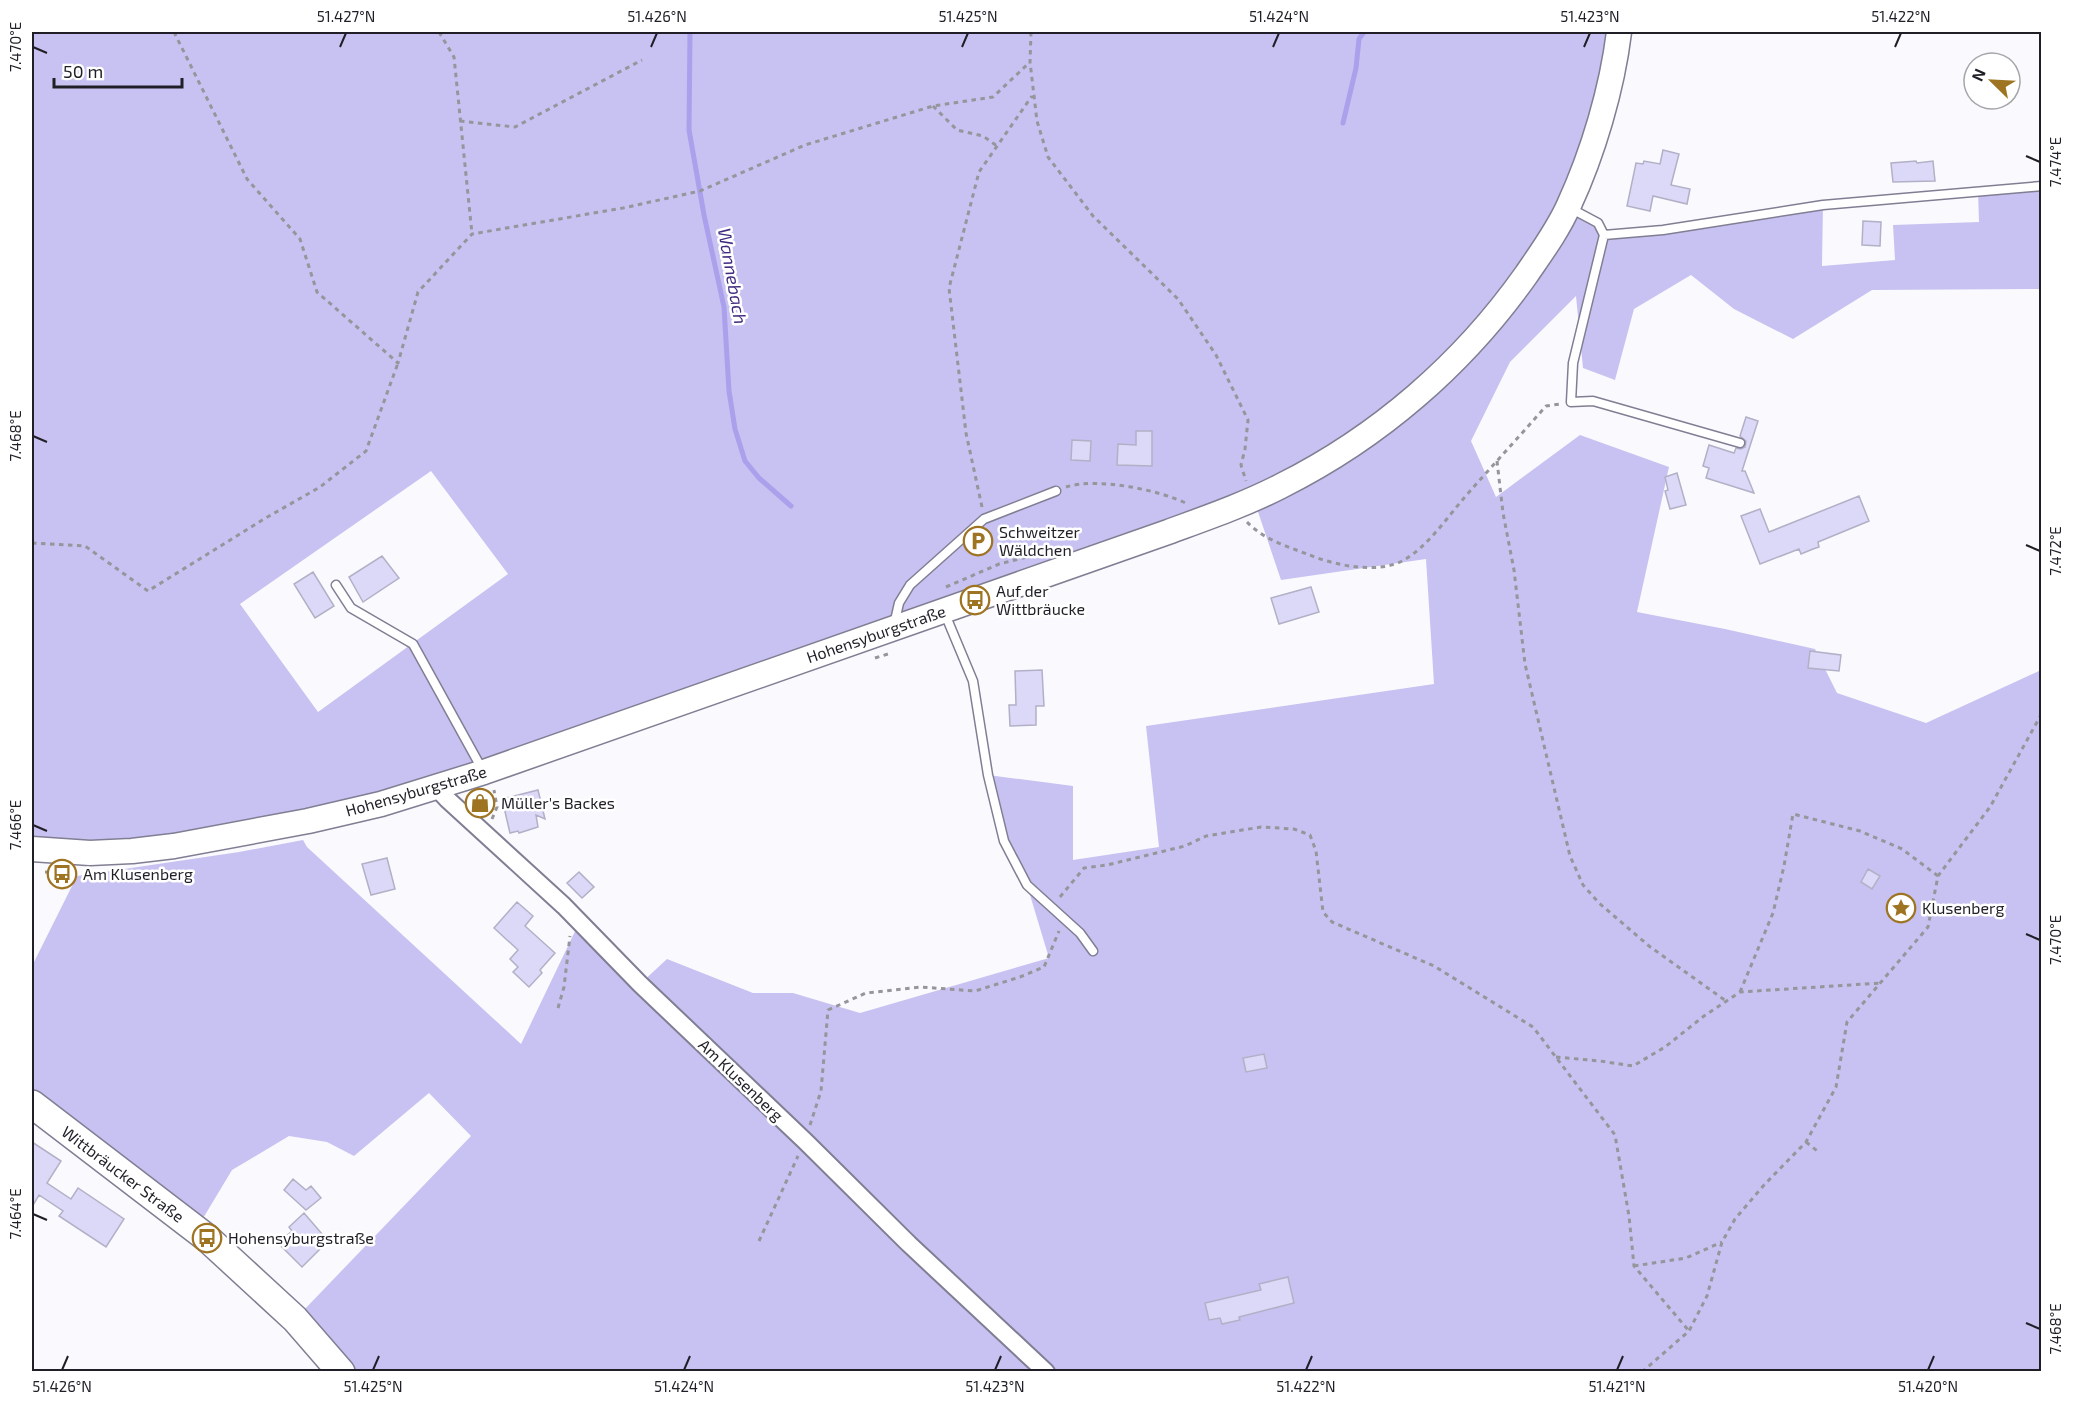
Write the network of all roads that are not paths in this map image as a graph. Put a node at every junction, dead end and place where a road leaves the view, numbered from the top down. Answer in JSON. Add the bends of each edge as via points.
{"nodes":[{"id":1,"x":1619,"y":32,"type":"edge"},
{"id":2,"x":2042,"y":186,"type":"edge"},
{"id":3,"x":1568,"y":207,"type":"junction"},
{"id":4,"x":1604,"y":235,"type":"junction"},
{"id":5,"x":1740,"y":443,"type":"dead end"},
{"id":6,"x":1056,"y":490,"type":"road end"},
{"id":7,"x":336,"y":585,"type":"dead end"},
{"id":8,"x":942,"y":600,"type":"junction"},
{"id":9,"x":894,"y":628,"type":"junction"},
{"id":10,"x":488,"y":771,"type":"junction"},
{"id":11,"x":436,"y":787,"type":"junction"},
{"id":12,"x":32,"y":849,"type":"edge"},
{"id":13,"x":1093,"y":951,"type":"dead end"},
{"id":14,"x":32,"y":1104,"type":"edge"},
{"id":15,"x":340,"y":1371,"type":"edge"},
{"id":16,"x":1046,"y":1371,"type":"edge"}],
"edges":[{"from":1,"to":3,"type":"main road","name":"Hohensyburgstraße","via":[[1605,100]]},
{"from":2,"to":4,"type":"lane","via":[[1823,205],[1663,230]]},
{"from":3,"to":4,"type":"lane","via":[[1598,223]]},
{"from":3,"to":8,"type":"main road","name":"Hohensyburgstraße","via":[[1508,299],[1463,352],[1374,430],[1317,467],[1233,508]]},
{"from":4,"to":5,"type":"lane","via":[[1573,363],[1571,402],[1593,400]]},
{"from":6,"to":9,"type":"lane","via":[[984,519],[910,585],[899,603]]},
{"from":7,"to":10,"type":"lane","via":[[351,608],[413,644]]},
{"from":8,"to":9,"type":"main road","name":"Hohensyburgstraße"},
{"from":8,"to":13,"type":"lane","via":[[973,681],[988,775],[1004,840],[1027,885],[1080,933]]},
{"from":9,"to":10,"type":"main road","name":"Hohensyburgstraße"},
{"from":10,"to":11,"type":"main road","name":"Hohensyburgstraße"},
{"from":11,"to":12,"type":"main road","name":"Hohensyburgstraße","via":[[308,821],[174,846],[90,853]]},
{"from":11,"to":16,"type":"street","name":"Am Klusenberg"},
{"from":14,"to":15,"type":"main road","name":"Wittbräucker Straße","via":[[207,1238],[295,1319]]}]}
